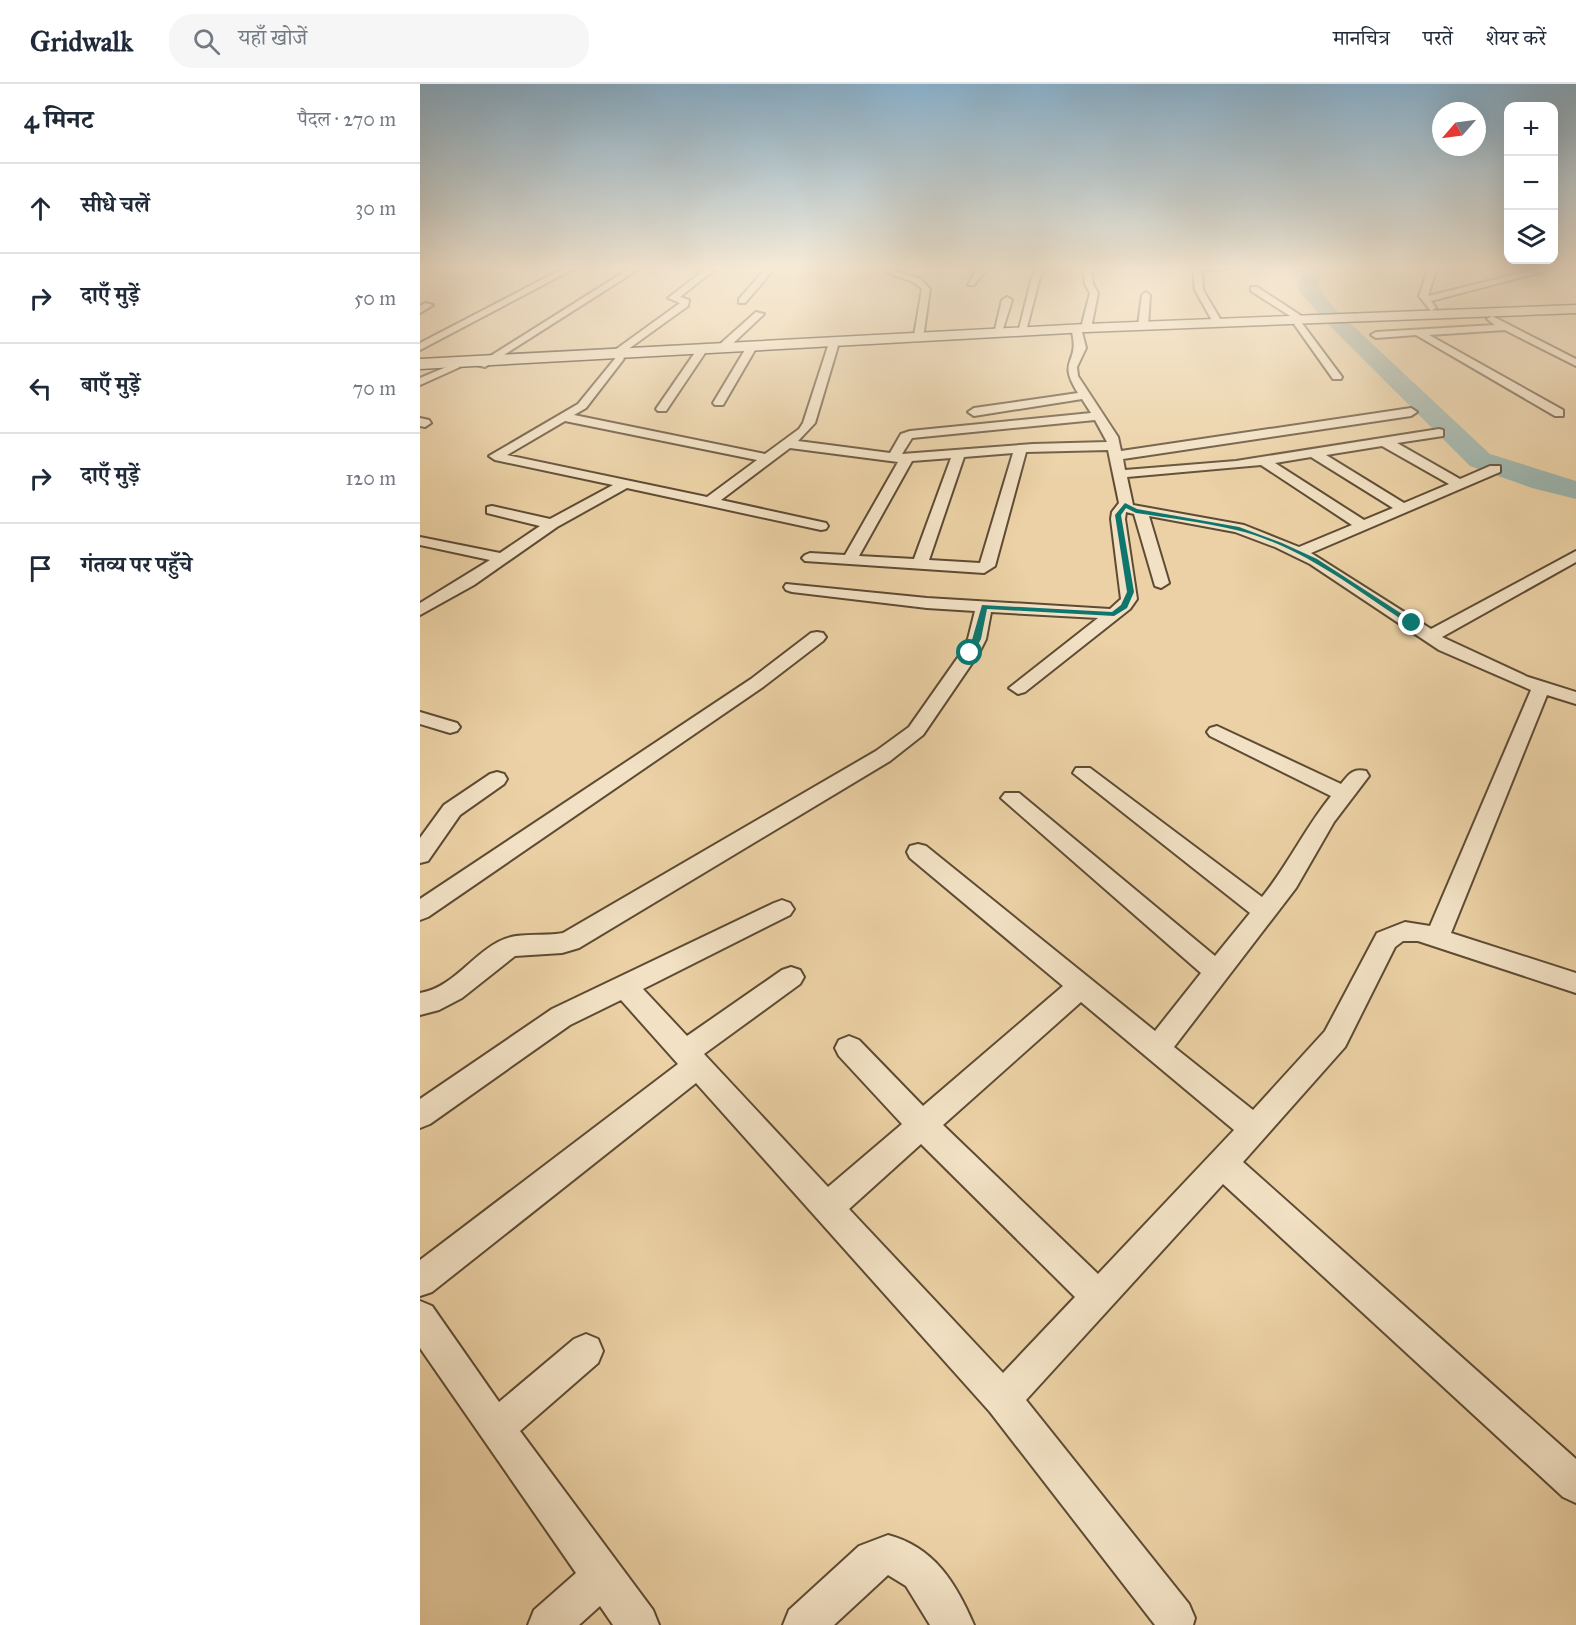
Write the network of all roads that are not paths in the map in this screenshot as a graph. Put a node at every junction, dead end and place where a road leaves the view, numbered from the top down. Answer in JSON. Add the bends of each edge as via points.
{"nodes":[{"id":1,"x":435,"y":339,"type":"edge"},
{"id":2,"x":523,"y":339,"type":"edge"},
{"id":3,"x":640,"y":339,"type":"edge"},
{"id":4,"x":731,"y":339,"type":"edge"},
{"id":5,"x":862,"y":339,"type":"edge"},
{"id":6,"x":943,"y":339,"type":"edge"},
{"id":7,"x":1082,"y":339,"type":"edge"},
{"id":8,"x":1317,"y":339,"type":"edge"},
{"id":9,"x":1429,"y":339,"type":"edge"},
{"id":10,"x":1528,"y":339,"type":"edge"},
{"id":11,"x":723,"y":346,"type":"junction"},
{"id":12,"x":833,"y":346,"type":"junction"},
{"id":13,"x":420,"y":347,"type":"edge"},
{"id":14,"x":750,"y":350,"type":"junction"},
{"id":15,"x":700,"y":353,"type":"junction"},
{"id":16,"x":619,"y":355,"type":"junction"},
{"id":17,"x":486,"y":362,"type":"junction"},
{"id":18,"x":1576,"y":363,"type":"edge"},
{"id":19,"x":420,"y":364,"type":"edge"},
{"id":20,"x":454,"y":367,"type":"junction"},
{"id":21,"x":420,"y":369,"type":"edge"},
{"id":22,"x":1337,"y":377,"type":"dead end"},
{"id":23,"x":420,"y":382,"type":"edge"},
{"id":24,"x":1085,"y":395,"type":"junction"},
{"id":25,"x":719,"y":403,"type":"dead end"},
{"id":26,"x":662,"y":410,"type":"dead end"},
{"id":27,"x":974,"y":412,"type":"dead end"},
{"id":28,"x":1411,"y":412,"type":"dead end"},
{"id":29,"x":1559,"y":413,"type":"dead end"},
{"id":30,"x":1098,"y":416,"type":"junction"},
{"id":31,"x":564,"y":417,"type":"junction"},
{"id":32,"x":1439,"y":433,"type":"dead end"},
{"id":33,"x":1385,"y":442,"type":"junction"},
{"id":34,"x":789,"y":444,"type":"junction"},
{"id":35,"x":1022,"y":449,"type":"junction"},
{"id":36,"x":1114,"y":451,"type":"junction"},
{"id":37,"x":1314,"y":453,"type":"junction"},
{"id":38,"x":959,"y":454,"type":"junction"},
{"id":39,"x":900,"y":458,"type":"junction"},
{"id":40,"x":770,"y":459,"type":"junction"},
{"id":41,"x":1264,"y":461,"type":"junction"},
{"id":42,"x":1495,"y":469,"type":"dead end"},
{"id":43,"x":1119,"y":474,"type":"junction"},
{"id":44,"x":625,"y":484,"type":"junction"},
{"id":45,"x":1460,"y":484,"type":"junction"},
{"id":46,"x":710,"y":502,"type":"junction"},
{"id":47,"x":1133,"y":508,"type":"junction"},
{"id":48,"x":1403,"y":508,"type":"junction"},
{"id":49,"x":492,"y":510,"type":"dead end"},
{"id":50,"x":552,"y":524,"type":"junction"},
{"id":51,"x":1362,"y":525,"type":"junction"},
{"id":52,"x":821,"y":526,"type":"dead end"},
{"id":53,"x":420,"y":541,"type":"edge"},
{"id":54,"x":1298,"y":553,"type":"junction"},
{"id":55,"x":1576,"y":556,"type":"edge"},
{"id":56,"x":503,"y":558,"type":"junction"},
{"id":57,"x":810,"y":558,"type":"dead end"},
{"id":58,"x":849,"y":561,"type":"junction"},
{"id":59,"x":920,"y":565,"type":"junction"},
{"id":60,"x":1161,"y":583,"type":"dead end"},
{"id":61,"x":792,"y":586,"type":"dead end"},
{"id":62,"x":984,"y":606,"type":"junction"},
{"id":63,"x":420,"y":610,"type":"edge"},
{"id":64,"x":1114,"y":614,"type":"junction"},
{"id":65,"x":1431,"y":636,"type":"junction"},
{"id":66,"x":817,"y":638,"type":"dead end"},
{"id":67,"x":1541,"y":687,"type":"junction"},
{"id":68,"x":1018,"y":688,"type":"dead end"},
{"id":69,"x":1576,"y":698,"type":"edge"},
{"id":70,"x":420,"y":718,"type":"edge"},
{"id":71,"x":450,"y":727,"type":"dead end"},
{"id":72,"x":1217,"y":732,"type":"dead end"},
{"id":73,"x":1083,"y":773,"type":"dead end"},
{"id":74,"x":497,"y":779,"type":"dead end"},
{"id":75,"x":1012,"y":798,"type":"dead end"},
{"id":76,"x":918,"y":852,"type":"dead end"},
{"id":77,"x":420,"y":855,"type":"edge"},
{"id":78,"x":782,"y":909,"type":"dead end"},
{"id":79,"x":420,"y":911,"type":"edge"},
{"id":80,"x":1265,"y":912,"type":"junction"},
{"id":81,"x":1437,"y":938,"type":"junction"},
{"id":82,"x":1217,"y":972,"type":"junction"},
{"id":83,"x":791,"y":977,"type":"dead end"},
{"id":84,"x":1576,"y":983,"type":"edge"},
{"id":85,"x":624,"y":986,"type":"junction"},
{"id":86,"x":1081,"y":986,"type":"junction"},
{"id":87,"x":420,"y":1004,"type":"edge"},
{"id":88,"x":849,"y":1048,"type":"dead end"},
{"id":89,"x":1157,"y":1048,"type":"junction"},
{"id":90,"x":691,"y":1059,"type":"junction"},
{"id":91,"x":420,"y":1115,"type":"edge"},
{"id":92,"x":922,"y":1125,"type":"junction"},
{"id":93,"x":1254,"y":1129,"type":"junction"},
{"id":94,"x":1222,"y":1163,"type":"junction"},
{"id":95,"x":827,"y":1208,"type":"junction"},
{"id":96,"x":420,"y":1280,"type":"edge"},
{"id":97,"x":1098,"y":1297,"type":"junction"},
{"id":98,"x":420,"y":1318,"type":"edge"},
{"id":99,"x":586,"y":1351,"type":"dead end"},
{"id":100,"x":1003,"y":1399,"type":"junction"},
{"id":101,"x":496,"y":1428,"type":"junction"},
{"id":102,"x":1576,"y":1484,"type":"edge"},
{"id":103,"x":602,"y":1576,"type":"junction"},
{"id":104,"x":1175,"y":1618,"type":"dead end"},
{"id":105,"x":549,"y":1625,"type":"edge"},
{"id":106,"x":638,"y":1625,"type":"edge"},
{"id":107,"x":804,"y":1625,"type":"edge"},
{"id":108,"x":953,"y":1625,"type":"edge"}],
"edges":[{"from":1,"to":13,"type":"street"},
{"from":2,"to":17,"type":"street"},
{"from":3,"to":16,"type":"street"},
{"from":4,"to":11,"type":"street"},
{"from":5,"to":11,"type":"main road"},
{"from":6,"to":12,"type":"main road"},
{"from":7,"to":24,"type":"street","via":[[1072,371]]},
{"from":8,"to":22,"type":"street"},
{"from":9,"to":29,"type":"street"},
{"from":10,"to":18,"type":"street"},
{"from":11,"to":16,"type":"main road"},
{"from":12,"to":14,"type":"main road"},
{"from":12,"to":34,"type":"street","via":[[809,423]]},
{"from":14,"to":15,"type":"main road"},
{"from":14,"to":25,"type":"street"},
{"from":15,"to":16,"type":"main road"},
{"from":15,"to":26,"type":"street"},
{"from":16,"to":17,"type":"main road"},
{"from":16,"to":31,"type":"street","via":[[582,406]]},
{"from":17,"to":19,"type":"main road"},
{"from":17,"to":20,"type":"main road"},
{"from":20,"to":21,"type":"main road"},
{"from":20,"to":23,"type":"street"},
{"from":24,"to":27,"type":"street"},
{"from":24,"to":30,"type":"street"},
{"from":28,"to":36,"type":"street"},
{"from":30,"to":36,"type":"street","via":[[1112,438]]},
{"from":30,"to":39,"type":"street","via":[[916,434],[905,437]]},
{"from":31,"to":40,"type":"street"},
{"from":31,"to":44,"type":"street","via":[[495,456]]},
{"from":32,"to":33,"type":"street"},
{"from":33,"to":37,"type":"street"},
{"from":33,"to":45,"type":"street"},
{"from":34,"to":39,"type":"street"},
{"from":34,"to":40,"type":"street"},
{"from":35,"to":36,"type":"street"},
{"from":35,"to":38,"type":"street"},
{"from":35,"to":59,"type":"street","via":[[987,566],[975,569]]},
{"from":36,"to":43,"type":"street"},
{"from":37,"to":41,"type":"street"},
{"from":37,"to":48,"type":"street"},
{"from":38,"to":39,"type":"street"},
{"from":38,"to":59,"type":"street"},
{"from":39,"to":58,"type":"street"},
{"from":40,"to":46,"type":"street"},
{"from":41,"to":43,"type":"street"},
{"from":41,"to":51,"type":"street"},
{"from":42,"to":45,"type":"street"},
{"from":43,"to":47,"type":"street"},
{"from":44,"to":46,"type":"street"},
{"from":44,"to":50,"type":"street"},
{"from":45,"to":48,"type":"street"},
{"from":46,"to":52,"type":"street"},
{"from":47,"to":54,"type":"street","via":[[1239,528]]},
{"from":47,"to":60,"type":"street"},
{"from":47,"to":64,"type":"street","via":[[1119,512],[1130,592],[1129,599]]},
{"from":48,"to":51,"type":"street"},
{"from":49,"to":50,"type":"street"},
{"from":50,"to":56,"type":"street"},
{"from":51,"to":54,"type":"street"},
{"from":53,"to":56,"type":"street"},
{"from":54,"to":65,"type":"street"},
{"from":55,"to":65,"type":"street"},
{"from":56,"to":63,"type":"street"},
{"from":57,"to":58,"type":"street"},
{"from":58,"to":59,"type":"street"},
{"from":61,"to":62,"type":"street","via":[[912,602]]},
{"from":62,"to":64,"type":"street"},
{"from":62,"to":87,"type":"street","via":[[970,653],[916,731],[883,756],[570,941],[544,946],[517,944],[441,998]]},
{"from":64,"to":68,"type":"street"},
{"from":65,"to":67,"type":"street","via":[[1445,646]]},
{"from":66,"to":79,"type":"street","via":[[757,683]]},
{"from":67,"to":69,"type":"street"},
{"from":67,"to":81,"type":"street"},
{"from":70,"to":71,"type":"street"},
{"from":72,"to":80,"type":"street","via":[[1352,785],[1326,817],[1288,882]]},
{"from":73,"to":80,"type":"street"},
{"from":74,"to":77,"type":"street","via":[[452,810]]},
{"from":75,"to":82,"type":"street"},
{"from":76,"to":86,"type":"street"},
{"from":78,"to":85,"type":"street"},
{"from":80,"to":82,"type":"street"},
{"from":81,"to":84,"type":"street"},
{"from":81,"to":93,"type":"street","via":[[1404,930],[1386,940],[1335,1039]]},
{"from":82,"to":89,"type":"street"},
{"from":83,"to":90,"type":"street"},
{"from":85,"to":90,"type":"street"},
{"from":85,"to":91,"type":"street","via":[[561,1017]]},
{"from":86,"to":89,"type":"street"},
{"from":86,"to":92,"type":"street"},
{"from":88,"to":92,"type":"street"},
{"from":89,"to":93,"type":"street"},
{"from":90,"to":95,"type":"street"},
{"from":90,"to":96,"type":"street"},
{"from":92,"to":95,"type":"street"},
{"from":92,"to":97,"type":"street"},
{"from":93,"to":94,"type":"street"},
{"from":94,"to":97,"type":"street"},
{"from":94,"to":102,"type":"street"},
{"from":95,"to":100,"type":"street"},
{"from":97,"to":100,"type":"street"},
{"from":98,"to":101,"type":"street"},
{"from":99,"to":101,"type":"street"},
{"from":100,"to":104,"type":"street"},
{"from":101,"to":103,"type":"street"},
{"from":103,"to":105,"type":"street"},
{"from":103,"to":106,"type":"street"},
{"from":107,"to":108,"type":"street","via":[[873,1560],[888,1555],[903,1559],[920,1572]]}]}
